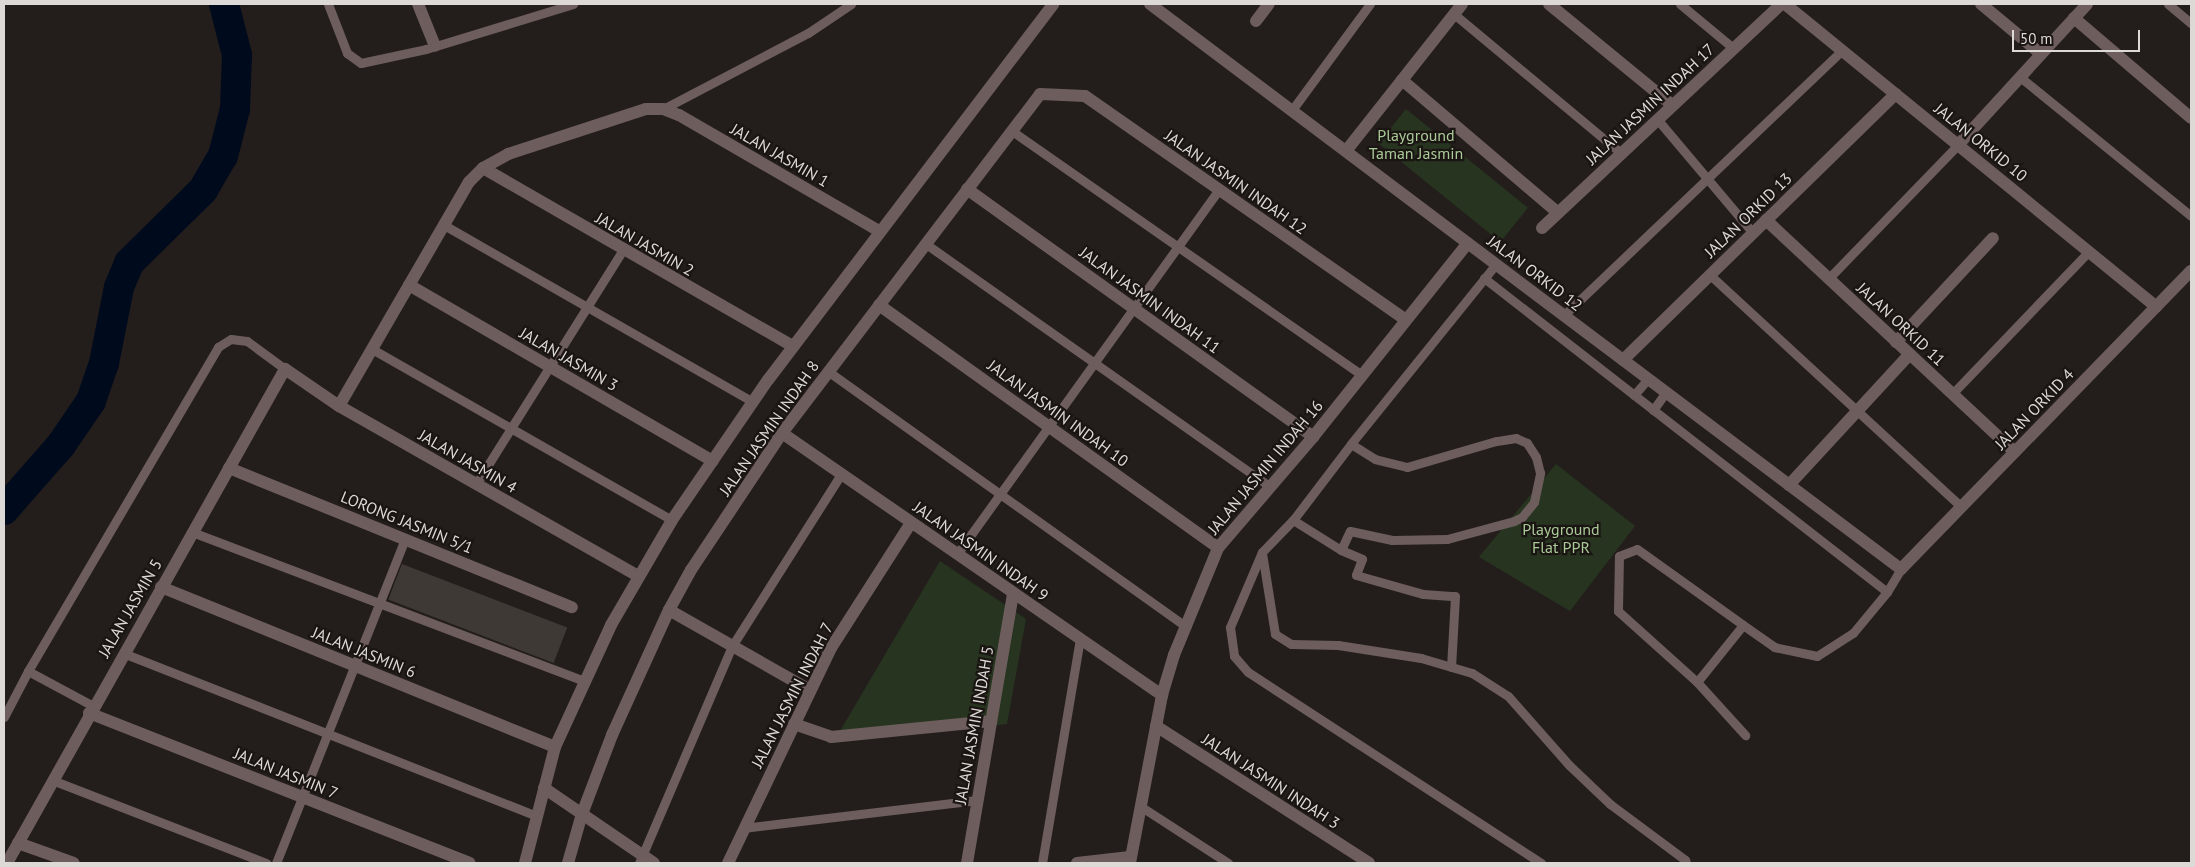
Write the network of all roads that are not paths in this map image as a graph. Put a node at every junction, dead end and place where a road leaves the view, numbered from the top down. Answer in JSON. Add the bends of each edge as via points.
{"nodes":[{"id":1,"x":328,"y":4,"type":"edge"},
{"id":2,"x":418,"y":4,"type":"edge"},
{"id":3,"x":573,"y":4,"type":"edge"},
{"id":4,"x":851,"y":4,"type":"edge"},
{"id":5,"x":1053,"y":4,"type":"edge"},
{"id":6,"x":1150,"y":4,"type":"edge"},
{"id":7,"x":1269,"y":4,"type":"edge"},
{"id":8,"x":1370,"y":4,"type":"edge"},
{"id":9,"x":1548,"y":4,"type":"edge"},
{"id":10,"x":1680,"y":4,"type":"edge"},
{"id":11,"x":1780,"y":4,"type":"edge"},
{"id":12,"x":1785,"y":4,"type":"edge"},
{"id":13,"x":1983,"y":4,"type":"edge"},
{"id":14,"x":2087,"y":4,"type":"edge"},
{"id":15,"x":2168,"y":4,"type":"edge"},
{"id":16,"x":1458,"y":9,"type":"edge"},
{"id":17,"x":2074,"y":18,"type":"junction"},
{"id":18,"x":1256,"y":21,"type":"dead end"},
{"id":19,"x":2191,"y":23,"type":"edge"},
{"id":20,"x":435,"y":46,"type":"junction"},
{"id":21,"x":1734,"y":48,"type":"junction"},
{"id":22,"x":1842,"y":50,"type":"junction"},
{"id":23,"x":2041,"y":54,"type":"junction"},
{"id":24,"x":2020,"y":78,"type":"junction"},
{"id":25,"x":1402,"y":80,"type":"junction"},
{"id":26,"x":1040,"y":94,"type":"joint"},
{"id":27,"x":1896,"y":94,"type":"junction"},
{"id":28,"x":1672,"y":105,"type":"junction"},
{"id":29,"x":663,"y":109,"type":"junction"},
{"id":30,"x":1292,"y":110,"type":"junction"},
{"id":31,"x":2191,"y":118,"type":"edge"},
{"id":32,"x":1657,"y":120,"type":"junction"},
{"id":33,"x":1012,"y":131,"type":"junction"},
{"id":34,"x":1958,"y":145,"type":"junction"},
{"id":35,"x":1346,"y":151,"type":"junction"},
{"id":36,"x":1621,"y":153,"type":"junction"},
{"id":37,"x":483,"y":168,"type":"junction"},
{"id":38,"x":1707,"y":178,"type":"junction"},
{"id":39,"x":967,"y":189,"type":"junction"},
{"id":40,"x":1219,"y":190,"type":"junction"},
{"id":41,"x":1558,"y":213,"type":"junction"},
{"id":42,"x":2191,"y":216,"type":"edge"},
{"id":43,"x":1766,"y":220,"type":"junction"},
{"id":44,"x":444,"y":225,"type":"junction"},
{"id":45,"x":1542,"y":228,"type":"dead end"},
{"id":46,"x":879,"y":231,"type":"junction"},
{"id":47,"x":1753,"y":233,"type":"junction"},
{"id":48,"x":1993,"y":238,"type":"dead end"},
{"id":49,"x":1468,"y":243,"type":"junction"},
{"id":50,"x":926,"y":244,"type":"junction"},
{"id":51,"x":1179,"y":246,"type":"junction"},
{"id":52,"x":623,"y":250,"type":"junction"},
{"id":53,"x":2089,"y":251,"type":"junction"},
{"id":54,"x":1496,"y":264,"type":"junction"},
{"id":55,"x":2191,"y":271,"type":"edge"},
{"id":56,"x":1710,"y":275,"type":"junction"},
{"id":57,"x":1484,"y":278,"type":"junction"},
{"id":58,"x":1828,"y":279,"type":"junction"},
{"id":59,"x":408,"y":285,"type":"junction"},
{"id":60,"x":879,"y":305,"type":"junction"},
{"id":61,"x":587,"y":307,"type":"junction"},
{"id":62,"x":2156,"y":307,"type":"junction"},
{"id":63,"x":1134,"y":308,"type":"junction"},
{"id":64,"x":1564,"y":316,"type":"junction"},
{"id":65,"x":1406,"y":320,"type":"junction"},
{"id":66,"x":1896,"y":342,"type":"junction"},
{"id":67,"x":793,"y":346,"type":"junction"},
{"id":68,"x":372,"y":349,"type":"junction"},
{"id":69,"x":1910,"y":354,"type":"junction"},
{"id":70,"x":1623,"y":360,"type":"junction"},
{"id":71,"x":1094,"y":364,"type":"junction"},
{"id":72,"x":550,"y":367,"type":"junction"},
{"id":73,"x":284,"y":369,"type":"junction"},
{"id":74,"x":829,"y":372,"type":"junction"},
{"id":75,"x":1362,"y":375,"type":"junction"},
{"id":76,"x":1648,"y":379,"type":"junction"},
{"id":77,"x":1666,"y":392,"type":"junction"},
{"id":78,"x":1952,"y":394,"type":"junction"},
{"id":79,"x":1634,"y":395,"type":"junction"},
{"id":80,"x":753,"y":402,"type":"junction"},
{"id":81,"x":339,"y":406,"type":"junction"},
{"id":82,"x":1652,"y":410,"type":"junction"},
{"id":83,"x":1858,"y":411,"type":"junction"},
{"id":84,"x":1049,"y":427,"type":"junction"},
{"id":85,"x":511,"y":428,"type":"junction"},
{"id":86,"x":782,"y":433,"type":"junction"},
{"id":87,"x":1313,"y":437,"type":"junction"},
{"id":88,"x":1351,"y":444,"type":"junction"},
{"id":89,"x":2015,"y":452,"type":"junction"},
{"id":90,"x":713,"y":460,"type":"junction"},
{"id":91,"x":229,"y":468,"type":"junction"},
{"id":92,"x":841,"y":474,"type":"junction"},
{"id":93,"x":476,"y":484,"type":"junction"},
{"id":94,"x":1789,"y":485,"type":"junction"},
{"id":95,"x":1270,"y":487,"type":"junction"},
{"id":96,"x":1000,"y":494,"type":"junction"},
{"id":97,"x":1961,"y":507,"type":"junction"},
{"id":98,"x":672,"y":520,"type":"junction"},
{"id":99,"x":1293,"y":520,"type":"junction"},
{"id":100,"x":911,"y":523,"type":"junction"},
{"id":101,"x":192,"y":532,"type":"junction"},
{"id":102,"x":405,"y":539,"type":"junction"},
{"id":103,"x":1218,"y":548,"type":"junction"},
{"id":104,"x":1341,"y":550,"type":"junction"},
{"id":105,"x":1262,"y":552,"type":"junction"},
{"id":106,"x":957,"y":554,"type":"junction"},
{"id":107,"x":1900,"y":569,"type":"junction"},
{"id":108,"x":638,"y":576,"type":"junction"},
{"id":109,"x":161,"y":586,"type":"junction"},
{"id":110,"x":1887,"y":592,"type":"junction"},
{"id":111,"x":1013,"y":593,"type":"junction"},
{"id":112,"x":380,"y":603,"type":"junction"},
{"id":113,"x":572,"y":607,"type":"dead end"},
{"id":114,"x":669,"y":610,"type":"junction"},
{"id":115,"x":1744,"y":625,"type":"junction"},
{"id":116,"x":1186,"y":627,"type":"junction"},
{"id":117,"x":1080,"y":639,"type":"junction"},
{"id":118,"x":732,"y":646,"type":"junction"},
{"id":119,"x":123,"y":653,"type":"junction"},
{"id":120,"x":355,"y":666,"type":"junction"},
{"id":121,"x":1451,"y":667,"type":"junction"},
{"id":122,"x":28,"y":671,"type":"junction"},
{"id":123,"x":584,"y":681,"type":"junction"},
{"id":124,"x":1697,"y":682,"type":"junction"},
{"id":125,"x":810,"y":690,"type":"junction"},
{"id":126,"x":1162,"y":695,"type":"junction"},
{"id":127,"x":91,"y":709,"type":"junction"},
{"id":128,"x":4,"y":717,"type":"edge"},
{"id":129,"x":991,"y":721,"type":"junction"},
{"id":130,"x":794,"y":724,"type":"junction"},
{"id":131,"x":1156,"y":726,"type":"junction"},
{"id":132,"x":327,"y":734,"type":"junction"},
{"id":133,"x":1745,"y":735,"type":"dead end"},
{"id":134,"x":555,"y":747,"type":"junction"},
{"id":135,"x":52,"y":780,"type":"junction"},
{"id":136,"x":544,"y":788,"type":"junction"},
{"id":137,"x":302,"y":797,"type":"junction"},
{"id":138,"x":978,"y":800,"type":"junction"},
{"id":139,"x":1140,"y":806,"type":"junction"},
{"id":140,"x":582,"y":814,"type":"junction"},
{"id":141,"x":537,"y":816,"type":"junction"},
{"id":142,"x":743,"y":828,"type":"junction"},
{"id":143,"x":18,"y":843,"type":"junction"},
{"id":144,"x":640,"y":859,"type":"edge"},
{"id":145,"x":1130,"y":860,"type":"edge"},
{"id":146,"x":1360,"y":861,"type":"edge"},
{"id":147,"x":6,"y":863,"type":"edge"},
{"id":148,"x":74,"y":863,"type":"edge"},
{"id":149,"x":266,"y":863,"type":"edge"},
{"id":150,"x":276,"y":863,"type":"edge"},
{"id":151,"x":470,"y":863,"type":"edge"},
{"id":152,"x":525,"y":863,"type":"edge"},
{"id":153,"x":568,"y":863,"type":"edge"},
{"id":154,"x":654,"y":863,"type":"edge"},
{"id":155,"x":728,"y":863,"type":"edge"},
{"id":156,"x":966,"y":863,"type":"edge"},
{"id":157,"x":1042,"y":863,"type":"edge"},
{"id":158,"x":1077,"y":863,"type":"edge"},
{"id":159,"x":1228,"y":863,"type":"edge"},
{"id":160,"x":1541,"y":863,"type":"edge"},
{"id":161,"x":1686,"y":863,"type":"edge"}],
"edges":[{"from":1,"to":20,"type":"lane","via":[[347,53],[361,63]]},
{"from":2,"to":20,"type":"street"},
{"from":3,"to":20,"type":"lane"},
{"from":4,"to":29,"type":"lane","via":[[808,34]]},
{"from":5,"to":46,"type":"street"},
{"from":6,"to":30,"type":"street","name":"JALAN ORKID 12"},
{"from":7,"to":18,"type":"street"},
{"from":8,"to":30,"type":"lane"},
{"from":9,"to":28,"type":"street"},
{"from":10,"to":21,"type":"lane"},
{"from":11,"to":21,"type":"street","name":"JALAN JASMIN INDAH 17"},
{"from":12,"to":22,"type":"street","name":"JALAN ORKID 10"},
{"from":13,"to":23,"type":"street"},
{"from":14,"to":17,"type":"street"},
{"from":15,"to":19,"type":"lane"},
{"from":16,"to":25,"type":"street"},
{"from":16,"to":36,"type":"lane"},
{"from":17,"to":23,"type":"street"},
{"from":17,"to":31,"type":"street"},
{"from":21,"to":28,"type":"street","name":"JALAN JASMIN INDAH 17"},
{"from":22,"to":27,"type":"street","name":"JALAN ORKID 10"},
{"from":22,"to":38,"type":"lane"},
{"from":23,"to":24,"type":"street"},
{"from":24,"to":34,"type":"street"},
{"from":24,"to":42,"type":"lane"},
{"from":25,"to":35,"type":"street"},
{"from":25,"to":41,"type":"street"},
{"from":26,"to":33,"type":"street","name":"JALAN JASMIN INDAH 8"},
{"from":26,"to":40,"type":"street","name":"JALAN JASMIN INDAH 12","via":[[1085,96]]},
{"from":27,"to":34,"type":"street","name":"JALAN ORKID 10"},
{"from":27,"to":43,"type":"street","name":"JALAN ORKID 13"},
{"from":28,"to":32,"type":"street","name":"JALAN JASMIN INDAH 17"},
{"from":29,"to":37,"type":"street","via":[[646,110],[508,154]]},
{"from":29,"to":46,"type":"street","name":"JALAN JASMIN 1","via":[[679,115]]},
{"from":30,"to":35,"type":"street","name":"JALAN ORKID 12"},
{"from":32,"to":36,"type":"street","name":"JALAN JASMIN INDAH 17"},
{"from":32,"to":38,"type":"lane"},
{"from":33,"to":39,"type":"street","name":"JALAN JASMIN INDAH 8"},
{"from":33,"to":51,"type":"lane"},
{"from":34,"to":53,"type":"street","name":"JALAN ORKID 10"},
{"from":34,"to":58,"type":"lane"},
{"from":35,"to":49,"type":"street","name":"JALAN ORKID 12"},
{"from":36,"to":41,"type":"street","name":"JALAN JASMIN INDAH 17"},
{"from":37,"to":44,"type":"street","via":[[469,182]]},
{"from":37,"to":52,"type":"street","name":"JALAN JASMIN 2"},
{"from":38,"to":47,"type":"lane"},
{"from":38,"to":64,"type":"lane"},
{"from":39,"to":50,"type":"street","name":"JALAN JASMIN INDAH 8"},
{"from":39,"to":63,"type":"street","name":"JALAN JASMIN INDAH 11"},
{"from":40,"to":51,"type":"lane"},
{"from":40,"to":65,"type":"street","name":"JALAN JASMIN INDAH 12"},
{"from":41,"to":45,"type":"street","name":"JALAN JASMIN INDAH 17"},
{"from":43,"to":47,"type":"street","name":"JALAN ORKID 13"},
{"from":43,"to":58,"type":"street","name":"JALAN ORKID 11"},
{"from":44,"to":59,"type":"street"},
{"from":44,"to":61,"type":"lane"},
{"from":46,"to":67,"type":"street"},
{"from":47,"to":56,"type":"street","name":"JALAN ORKID 13"},
{"from":48,"to":66,"type":"street"},
{"from":49,"to":54,"type":"street","name":"JALAN ORKID 12"},
{"from":49,"to":65,"type":"street","name":"JALAN JASMIN INDAH 16"},
{"from":50,"to":60,"type":"street","name":"JALAN JASMIN INDAH 8"},
{"from":50,"to":71,"type":"lane"},
{"from":51,"to":63,"type":"lane"},
{"from":51,"to":75,"type":"lane"},
{"from":52,"to":61,"type":"lane"},
{"from":52,"to":67,"type":"street","name":"JALAN JASMIN 2"},
{"from":53,"to":62,"type":"street","name":"JALAN ORKID 10"},
{"from":53,"to":78,"type":"lane"},
{"from":54,"to":57,"type":"lane"},
{"from":54,"to":64,"type":"street","name":"JALAN ORKID 12"},
{"from":55,"to":62,"type":"street","name":"JALAN ORKID 4"},
{"from":56,"to":70,"type":"street","name":"JALAN ORKID 13"},
{"from":56,"to":83,"type":"lane"},
{"from":57,"to":79,"type":"lane"},
{"from":57,"to":88,"type":"lane"},
{"from":58,"to":66,"type":"street","name":"JALAN ORKID 11"},
{"from":59,"to":68,"type":"street"},
{"from":59,"to":72,"type":"street","name":"JALAN JASMIN 3"},
{"from":60,"to":74,"type":"street","name":"JALAN JASMIN INDAH 8"},
{"from":60,"to":84,"type":"street","name":"JALAN JASMIN INDAH 10"},
{"from":61,"to":72,"type":"lane"},
{"from":61,"to":80,"type":"lane"},
{"from":62,"to":89,"type":"street","name":"JALAN ORKID 4"},
{"from":63,"to":71,"type":"lane"},
{"from":63,"to":87,"type":"street","name":"JALAN JASMIN INDAH 11"},
{"from":64,"to":70,"type":"street","name":"JALAN ORKID 12"},
{"from":65,"to":75,"type":"street","name":"JALAN JASMIN INDAH 16"},
{"from":66,"to":69,"type":"street","name":"JALAN ORKID 11"},
{"from":67,"to":80,"type":"street"},
{"from":68,"to":81,"type":"street"},
{"from":68,"to":85,"type":"lane"},
{"from":69,"to":78,"type":"street","name":"JALAN ORKID 11"},
{"from":69,"to":83,"type":"street"},
{"from":70,"to":76,"type":"street","name":"JALAN ORKID 12"},
{"from":71,"to":84,"type":"lane"},
{"from":71,"to":95,"type":"lane"},
{"from":72,"to":85,"type":"lane"},
{"from":72,"to":90,"type":"street","name":"JALAN JASMIN 3"},
{"from":73,"to":81,"type":"street","name":"JALAN JASMIN 4"},
{"from":73,"to":91,"type":"street","name":"JALAN JASMIN 5"},
{"from":73,"to":122,"type":"lane","via":[[247,342],[231,338],[218,347]]},
{"from":74,"to":86,"type":"street","name":"JALAN JASMIN INDAH 8"},
{"from":74,"to":96,"type":"lane"},
{"from":75,"to":87,"type":"street","name":"JALAN JASMIN INDAH 16"},
{"from":76,"to":77,"type":"street","name":"JALAN ORKID 12"},
{"from":76,"to":79,"type":"lane"},
{"from":77,"to":82,"type":"lane"},
{"from":77,"to":94,"type":"street","name":"JALAN ORKID 12"},
{"from":78,"to":89,"type":"street","name":"JALAN ORKID 11"},
{"from":79,"to":82,"type":"lane"},
{"from":80,"to":90,"type":"street"},
{"from":81,"to":93,"type":"street","name":"JALAN JASMIN 4"},
{"from":82,"to":110,"type":"lane"},
{"from":83,"to":94,"type":"street"},
{"from":83,"to":97,"type":"lane"},
{"from":84,"to":96,"type":"lane"},
{"from":84,"to":103,"type":"street","name":"JALAN JASMIN INDAH 10"},
{"from":85,"to":93,"type":"lane"},
{"from":85,"to":98,"type":"lane"},
{"from":86,"to":92,"type":"street","name":"JALAN JASMIN INDAH 9"},
{"from":86,"to":114,"type":"street","name":"JALAN JASMIN INDAH 8","via":[[691,570]]},
{"from":87,"to":95,"type":"street","name":"JALAN JASMIN INDAH 16"},
{"from":88,"to":99,"type":"lane"},
{"from":88,"to":104,"type":"lane","via":[[1375,459],[1408,467],[1516,438],[1527,443],[1536,457],[1540,474],[1534,502],[1522,517],[1514,521],[1440,540],[1392,540],[1350,531]]},
{"from":89,"to":97,"type":"street","name":"JALAN ORKID 4"},
{"from":90,"to":98,"type":"street"},
{"from":91,"to":101,"type":"street","name":"JALAN JASMIN 5"},
{"from":91,"to":102,"type":"street","name":"LORONG JASMIN 5/1"},
{"from":92,"to":100,"type":"street","name":"JALAN JASMIN INDAH 9"},
{"from":92,"to":118,"type":"lane"},
{"from":93,"to":108,"type":"street","name":"JALAN JASMIN 4"},
{"from":94,"to":107,"type":"street","name":"JALAN ORKID 12"},
{"from":95,"to":103,"type":"street","name":"JALAN JASMIN INDAH 16"},
{"from":96,"to":106,"type":"lane"},
{"from":96,"to":116,"type":"lane"},
{"from":97,"to":107,"type":"street","name":"JALAN ORKID 4"},
{"from":98,"to":108,"type":"street"},
{"from":99,"to":104,"type":"lane"},
{"from":99,"to":105,"type":"lane"},
{"from":100,"to":106,"type":"street","name":"JALAN JASMIN INDAH 9"},
{"from":100,"to":125,"type":"street","name":"JALAN JASMIN INDAH 7","via":[[831,648]]},
{"from":101,"to":109,"type":"street","name":"JALAN JASMIN 5"},
{"from":101,"to":112,"type":"lane"},
{"from":102,"to":112,"type":"lane"},
{"from":102,"to":113,"type":"street","name":"LORONG JASMIN 5/1"},
{"from":103,"to":116,"type":"street","name":"JALAN JASMIN INDAH 16"},
{"from":104,"to":121,"type":"lane","via":[[1362,559],[1356,575],[1423,594],[1455,596]]},
{"from":105,"to":121,"type":"lane","via":[[1275,634],[1291,644],[1338,645],[1421,658]]},
{"from":105,"to":160,"type":"lane","via":[[1230,627],[1234,656],[1248,672]]},
{"from":106,"to":111,"type":"street","name":"JALAN JASMIN INDAH 9"},
{"from":107,"to":110,"type":"lane"},
{"from":108,"to":123,"type":"street"},
{"from":109,"to":119,"type":"street","name":"JALAN JASMIN 5"},
{"from":109,"to":120,"type":"street","name":"JALAN JASMIN 6"},
{"from":110,"to":115,"type":"lane","via":[[1853,633],[1817,656],[1774,647]]},
{"from":111,"to":117,"type":"street","name":"JALAN JASMIN INDAH 9"},
{"from":111,"to":129,"type":"street","name":"JALAN JASMIN INDAH 5"},
{"from":112,"to":120,"type":"lane"},
{"from":112,"to":123,"type":"lane"},
{"from":114,"to":118,"type":"street"},
{"from":114,"to":140,"type":"street","name":"JALAN JASMIN INDAH 8","via":[[612,735]]},
{"from":115,"to":124,"type":"lane"},
{"from":115,"to":124,"type":"lane","via":[[1637,549],[1619,556],[1618,611]]},
{"from":116,"to":126,"type":"street","name":"JALAN JASMIN INDAH 16"},
{"from":117,"to":126,"type":"street","name":"JALAN JASMIN INDAH 9"},
{"from":117,"to":157,"type":"lane"},
{"from":118,"to":125,"type":"street"},
{"from":118,"to":144,"type":"lane"},
{"from":119,"to":127,"type":"street","name":"JALAN JASMIN 5"},
{"from":119,"to":132,"type":"lane"},
{"from":120,"to":132,"type":"lane"},
{"from":120,"to":134,"type":"street","name":"JALAN JASMIN 6"},
{"from":121,"to":161,"type":"lane","via":[[1472,673],[1508,696],[1610,804]]},
{"from":122,"to":127,"type":"lane"},
{"from":122,"to":128,"type":"lane"},
{"from":123,"to":134,"type":"street"},
{"from":124,"to":133,"type":"lane"},
{"from":125,"to":130,"type":"street","name":"JALAN JASMIN INDAH 7"},
{"from":126,"to":131,"type":"street","name":"JALAN JASMIN INDAH 16"},
{"from":127,"to":135,"type":"street","name":"JALAN JASMIN 5"},
{"from":127,"to":137,"type":"street","name":"JALAN JASMIN 7"},
{"from":129,"to":130,"type":"street","via":[[831,737]]},
{"from":129,"to":138,"type":"street","name":"JALAN JASMIN INDAH 5"},
{"from":130,"to":142,"type":"street","name":"JALAN JASMIN INDAH 7"},
{"from":131,"to":139,"type":"street","name":"JALAN JASMIN INDAH 16"},
{"from":131,"to":146,"type":"street","name":"JALAN JASMIN INDAH 3"},
{"from":132,"to":137,"type":"lane"},
{"from":132,"to":141,"type":"lane"},
{"from":134,"to":136,"type":"street"},
{"from":135,"to":143,"type":"street","name":"JALAN JASMIN 5"},
{"from":135,"to":149,"type":"lane"},
{"from":136,"to":140,"type":"street"},
{"from":136,"to":141,"type":"street"},
{"from":137,"to":150,"type":"lane"},
{"from":137,"to":151,"type":"street","name":"JALAN JASMIN 7"},
{"from":138,"to":142,"type":"lane"},
{"from":138,"to":156,"type":"street","name":"JALAN JASMIN INDAH 5"},
{"from":139,"to":145,"type":"street","name":"JALAN JASMIN INDAH 16"},
{"from":139,"to":159,"type":"lane"},
{"from":140,"to":144,"type":"street"},
{"from":140,"to":153,"type":"street","name":"JALAN JASMIN INDAH 8"},
{"from":141,"to":152,"type":"street"},
{"from":142,"to":155,"type":"street","name":"JALAN JASMIN INDAH 7"},
{"from":143,"to":147,"type":"street","name":"JALAN JASMIN 5"},
{"from":143,"to":148,"type":"street"},
{"from":144,"to":154,"type":"street"},
{"from":145,"to":158,"type":"street"}]}
